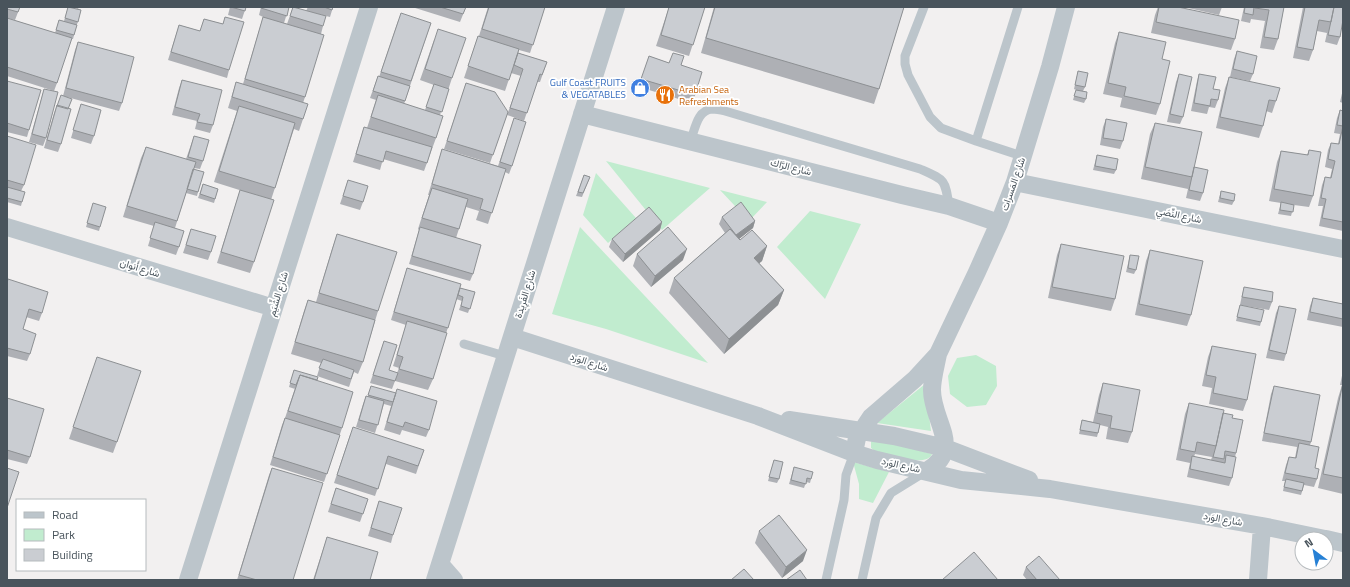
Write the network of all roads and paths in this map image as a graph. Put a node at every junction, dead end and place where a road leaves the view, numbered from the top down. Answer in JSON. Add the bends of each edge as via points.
{"nodes":[{"id":1,"x":369,"y":7,"type":"edge"},
{"id":2,"x":616,"y":7,"type":"edge"},
{"id":3,"x":924,"y":7,"type":"edge"},
{"id":4,"x":1018,"y":7,"type":"edge"},
{"id":5,"x":1066,"y":7,"type":"edge"},
{"id":6,"x":582,"y":114,"type":"junction"},
{"id":7,"x":976,"y":141,"type":"junction"},
{"id":8,"x":690,"y":142,"type":"junction"},
{"id":9,"x":1022,"y":156,"type":"junction"},
{"id":10,"x":1015,"y":182,"type":"junction"},
{"id":11,"x":949,"y":206,"type":"junction"},
{"id":12,"x":999,"y":222,"type":"junction"},
{"id":13,"x":7,"y":227,"type":"edge"},
{"id":14,"x":1343,"y":249,"type":"edge"},
{"id":15,"x":274,"y":308,"type":"junction"},
{"id":16,"x":512,"y":337,"type":"junction"},
{"id":17,"x":464,"y":344,"type":"dead end"},
{"id":18,"x":938,"y":354,"type":"junction"},
{"id":19,"x":506,"y":356,"type":"junction"},
{"id":20,"x":758,"y":416,"type":"junction"},
{"id":21,"x":862,"y":430,"type":"junction"},
{"id":22,"x":945,"y":448,"type":"junction"},
{"id":23,"x":854,"y":453,"type":"junction"},
{"id":24,"x":926,"y":471,"type":"junction"},
{"id":25,"x":1050,"y":489,"type":"junction"},
{"id":26,"x":1262,"y":526,"type":"junction"},
{"id":27,"x":1294,"y":532,"type":"edge"},
{"id":28,"x":437,"y":572,"type":"edge"},
{"id":29,"x":188,"y":580,"type":"edge"},
{"id":30,"x":454,"y":580,"type":"edge"},
{"id":31,"x":826,"y":580,"type":"edge"},
{"id":32,"x":862,"y":580,"type":"edge"},
{"id":33,"x":1258,"y":580,"type":"edge"}],
"edges":[{"from":1,"to":15,"type":"street","name":"شارع الشِّيَم"},
{"from":2,"to":6,"type":"street","name":"شارع الفَرِيدة"},
{"from":3,"to":7,"type":"lane","via":[[905,56],[908,75],[930,117],[941,128]]},
{"from":4,"to":7,"type":"lane"},
{"from":5,"to":9,"type":"street","name":"شارع المَسرات"},
{"from":6,"to":8,"type":"street","name":"شارع الرَّاك"},
{"from":6,"to":16,"type":"street","name":"شارع الفَرِيدة"},
{"from":7,"to":9,"type":"lane"},
{"from":8,"to":11,"type":"street","name":"شارع الرَّاك"},
{"from":8,"to":11,"type":"lane","via":[[704,111],[725,111],[920,169],[938,177],[946,186]]},
{"from":9,"to":10,"type":"street","name":"شارع المَسرات"},
{"from":10,"to":12,"type":"street","name":"شارع المَسرات"},
{"from":10,"to":14,"type":"street","name":"شارع النِّصَي"},
{"from":11,"to":12,"type":"street","name":"شارع الرَّاك"},
{"from":12,"to":18,"type":"street","name":"شارع المَسرات"},
{"from":13,"to":15,"type":"street","name":"شارع أَنوان"},
{"from":15,"to":29,"type":"street","name":"شارع الشِّيَم"},
{"from":16,"to":19,"type":"street","name":"شارع الفَرِيدة"},
{"from":16,"to":20,"type":"street","name":"شارع الوَرد"},
{"from":17,"to":19,"type":"lane"},
{"from":18,"to":21,"type":"street","name":"شارع المَسرات","via":[[915,379],[871,417]]},
{"from":18,"to":22,"type":"street","name":"شارع المَسرات","via":[[932,390]]},
{"from":19,"to":28,"type":"street","name":"شارع الفَرِيدة"},
{"from":20,"to":21,"type":"street","name":"شارع الوَرد"},
{"from":20,"to":23,"type":"street","name":"شارع الوَرد"},
{"from":21,"to":22,"type":"street","name":"شارع الوَرد"},
{"from":21,"to":23,"type":"street","name":"شارع المَسرات","via":[[857,438]]},
{"from":22,"to":24,"type":"street","via":[[936,465]]},
{"from":22,"to":25,"type":"street","name":"شارع الوَرد"},
{"from":23,"to":24,"type":"street","name":"شارع الوَرد"},
{"from":23,"to":31,"type":"lane","via":[[846,475],[844,500]]},
{"from":24,"to":25,"type":"street","name":"شارع الوَرد","via":[[961,480]]},
{"from":24,"to":32,"type":"lane","via":[[891,493],[876,518]]},
{"from":25,"to":26,"type":"street","name":"شارع الوَرد"},
{"from":26,"to":27,"type":"street","name":"شارع الوَرد"},
{"from":26,"to":33,"type":"street"},
{"from":28,"to":30,"type":"street"}]}
